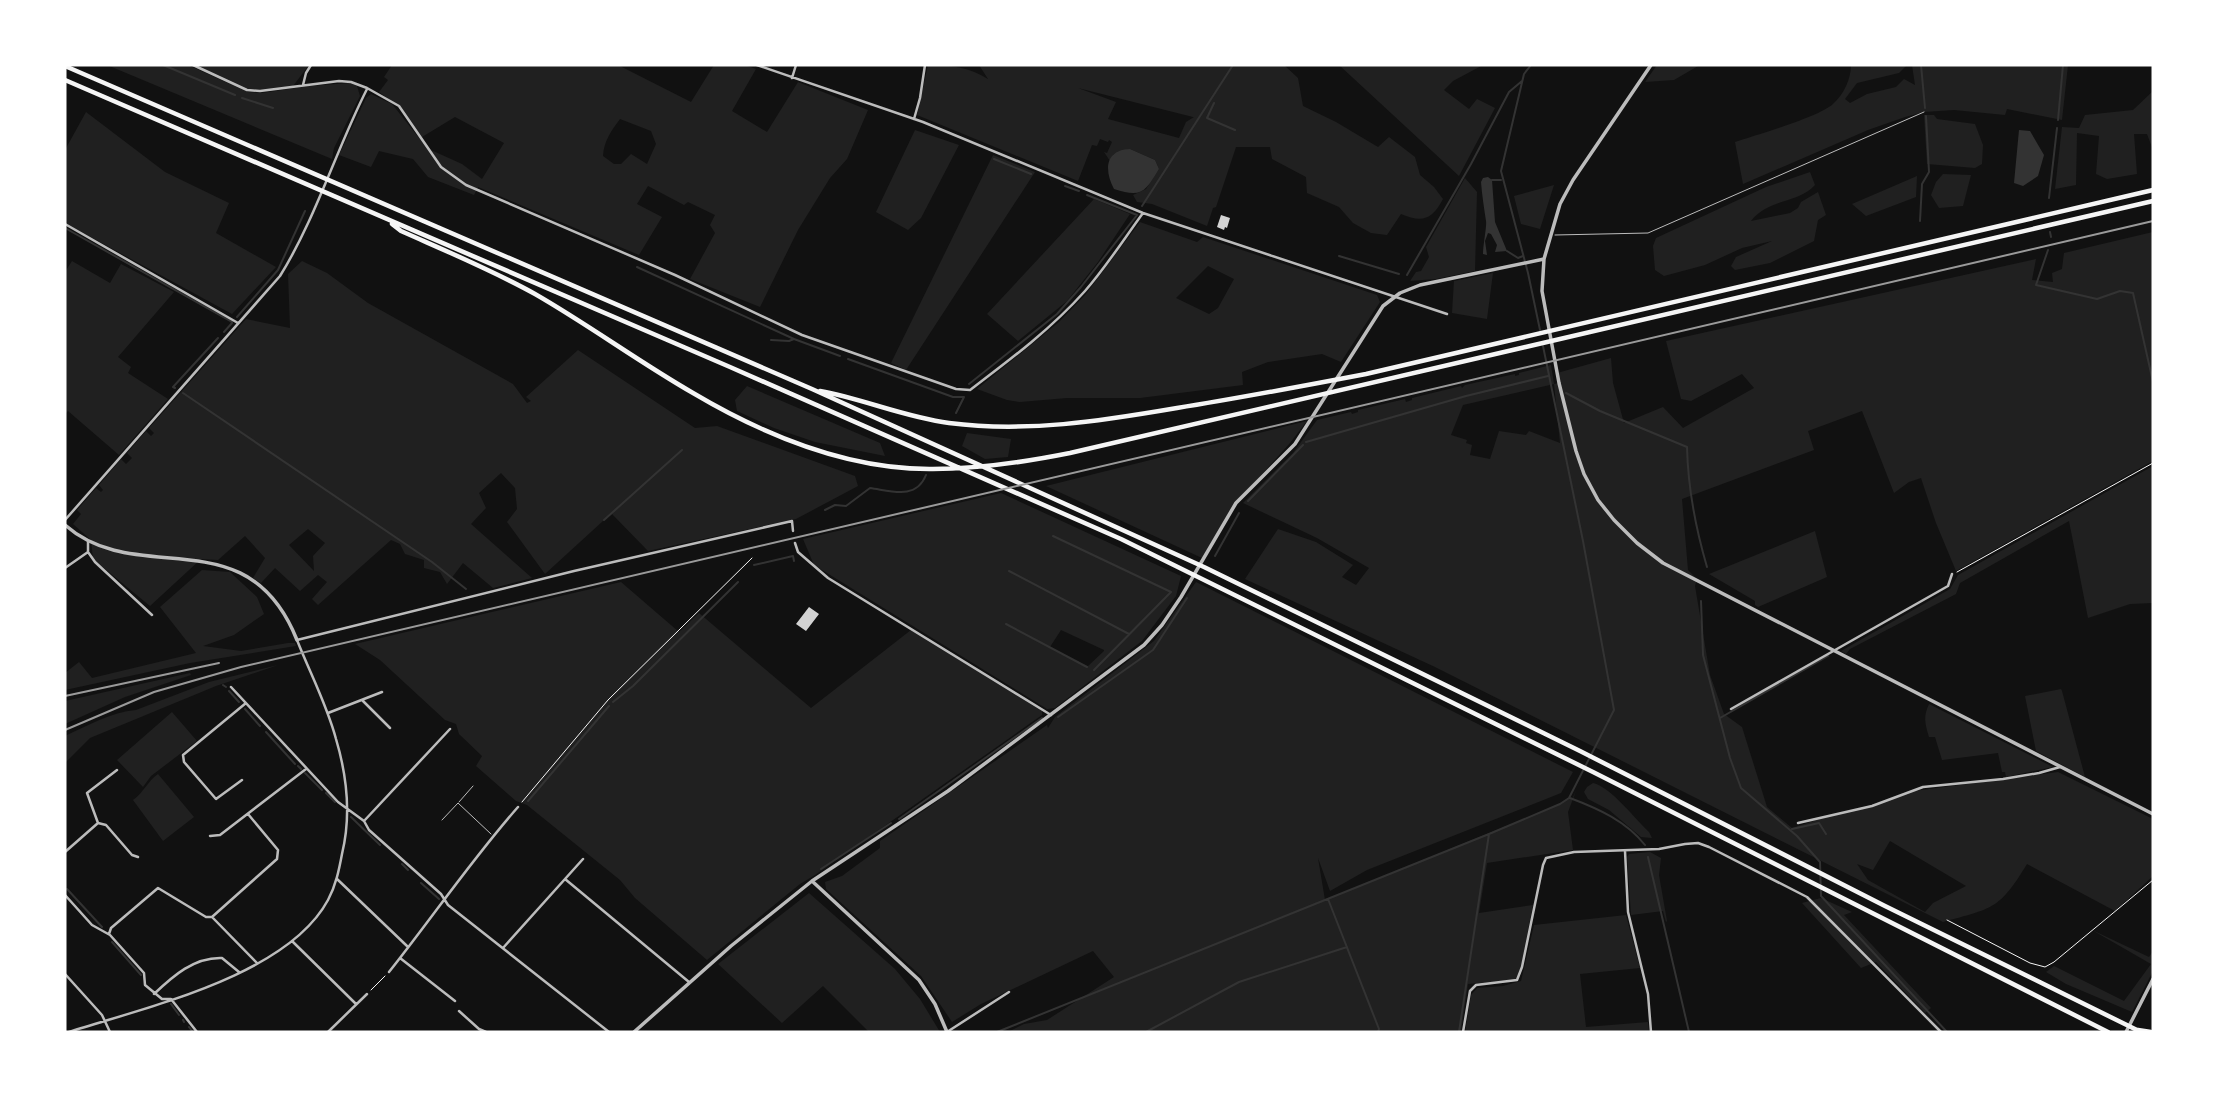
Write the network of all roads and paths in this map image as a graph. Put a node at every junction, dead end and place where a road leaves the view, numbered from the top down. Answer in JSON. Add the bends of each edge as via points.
{"nodes":[{"id":1,"x":192,"y":65,"type":"edge"},
{"id":2,"x":311,"y":65,"type":"edge"},
{"id":3,"x":757,"y":65,"type":"edge"},
{"id":4,"x":796,"y":65,"type":"edge"},
{"id":5,"x":925,"y":65,"type":"edge"},
{"id":6,"x":1651,"y":65,"type":"edge"},
{"id":7,"x":65,"y":66,"type":"edge"},
{"id":8,"x":792,"y":78,"type":"junction"},
{"id":9,"x":65,"y":80,"type":"edge"},
{"id":10,"x":303,"y":85,"type":"junction"},
{"id":11,"x":367,"y":88,"type":"junction"},
{"id":12,"x":1924,"y":112,"type":"dead end"},
{"id":13,"x":914,"y":119,"type":"junction"},
{"id":14,"x":2153,"y":190,"type":"edge"},
{"id":15,"x":2153,"y":201,"type":"edge"},
{"id":16,"x":1143,"y":213,"type":"junction"},
{"id":17,"x":389,"y":222,"type":"junction"},
{"id":18,"x":65,"y":224,"type":"edge"},
{"id":19,"x":1549,"y":235,"type":"junction"},
{"id":20,"x":1544,"y":258,"type":"junction"},
{"id":21,"x":1394,"y":297,"type":"junction"},
{"id":22,"x":1447,"y":314,"type":"dead end"},
{"id":23,"x":239,"y":324,"type":"junction"},
{"id":24,"x":812,"y":389,"type":"junction"},
{"id":25,"x":2153,"y":463,"type":"edge"},
{"id":26,"x":65,"y":520,"type":"edge"},
{"id":27,"x":65,"y":526,"type":"edge"},
{"id":28,"x":793,"y":531,"type":"dead end"},
{"id":29,"x":88,"y":542,"type":"junction"},
{"id":30,"x":795,"y":543,"type":"dead end"},
{"id":31,"x":88,"y":552,"type":"junction"},
{"id":32,"x":752,"y":558,"type":"dead end"},
{"id":33,"x":65,"y":568,"type":"edge"},
{"id":34,"x":1952,"y":575,"type":"joint"},
{"id":35,"x":152,"y":615,"type":"dead end"},
{"id":36,"x":297,"y":640,"type":"junction"},
{"id":37,"x":1833,"y":651,"type":"junction"},
{"id":38,"x":231,"y":687,"type":"dead end"},
{"id":39,"x":382,"y":692,"type":"dead end"},
{"id":40,"x":362,"y":699,"type":"junction"},
{"id":41,"x":246,"y":703,"type":"junction"},
{"id":42,"x":1731,"y":709,"type":"dead end"},
{"id":43,"x":328,"y":713,"type":"junction"},
{"id":44,"x":1051,"y":715,"type":"junction"},
{"id":45,"x":390,"y":728,"type":"dead end"},
{"id":46,"x":450,"y":729,"type":"dead end"},
{"id":47,"x":2060,"y":767,"type":"junction"},
{"id":48,"x":306,"y":769,"type":"junction"},
{"id":49,"x":117,"y":770,"type":"dead end"},
{"id":50,"x":242,"y":780,"type":"dead end"},
{"id":51,"x":473,"y":786,"type":"dead end"},
{"id":52,"x":458,"y":803,"type":"junction"},
{"id":53,"x":518,"y":807,"type":"joint"},
{"id":54,"x":347,"y":808,"type":"junction"},
{"id":55,"x":248,"y":814,"type":"junction"},
{"id":56,"x":2153,"y":814,"type":"edge"},
{"id":57,"x":442,"y":820,"type":"dead end"},
{"id":58,"x":364,"y":821,"type":"junction"},
{"id":59,"x":98,"y":823,"type":"junction"},
{"id":60,"x":1798,"y":823,"type":"dead end"},
{"id":61,"x":493,"y":835,"type":"junction"},
{"id":62,"x":210,"y":836,"type":"dead end"},
{"id":63,"x":1625,"y":851,"type":"junction"},
{"id":64,"x":65,"y":852,"type":"edge"},
{"id":65,"x":138,"y":856,"type":"dead end"},
{"id":66,"x":583,"y":859,"type":"dead end"},
{"id":67,"x":337,"y":879,"type":"junction"},
{"id":68,"x":565,"y":879,"type":"junction"},
{"id":69,"x":2153,"y":880,"type":"edge"},
{"id":70,"x":813,"y":881,"type":"junction"},
{"id":71,"x":65,"y":895,"type":"edge"},
{"id":72,"x":445,"y":901,"type":"junction"},
{"id":73,"x":212,"y":917,"type":"junction"},
{"id":74,"x":1948,"y":920,"type":"dead end"},
{"id":75,"x":109,"y":934,"type":"junction"},
{"id":76,"x":292,"y":941,"type":"junction"},
{"id":77,"x":407,"y":946,"type":"junction"},
{"id":78,"x":503,"y":948,"type":"junction"},
{"id":79,"x":400,"y":958,"type":"junction"},
{"id":80,"x":257,"y":963,"type":"junction"},
{"id":81,"x":389,"y":972,"type":"joint"},
{"id":82,"x":239,"y":973,"type":"junction"},
{"id":83,"x":65,"y":974,"type":"edge"},
{"id":84,"x":2153,"y":978,"type":"edge"},
{"id":85,"x":690,"y":984,"type":"junction"},
{"id":86,"x":1009,"y":992,"type":"dead end"},
{"id":87,"x":154,"y":994,"type":"junction"},
{"id":88,"x":367,"y":994,"type":"joint"},
{"id":89,"x":171,"y":999,"type":"junction"},
{"id":90,"x":455,"y":1001,"type":"dead end"},
{"id":91,"x":356,"y":1004,"type":"junction"},
{"id":92,"x":459,"y":1011,"type":"dead end"},
{"id":93,"x":104,"y":1022,"type":"junction"},
{"id":94,"x":2135,"y":1029,"type":"junction"},
{"id":95,"x":69,"y":1032,"type":"edge"},
{"id":96,"x":110,"y":1032,"type":"edge"},
{"id":97,"x":197,"y":1032,"type":"edge"},
{"id":98,"x":328,"y":1032,"type":"edge"},
{"id":99,"x":486,"y":1032,"type":"edge"},
{"id":100,"x":609,"y":1032,"type":"edge"},
{"id":101,"x":634,"y":1032,"type":"edge"},
{"id":102,"x":947,"y":1032,"type":"edge"},
{"id":103,"x":1463,"y":1032,"type":"edge"},
{"id":104,"x":1651,"y":1032,"type":"edge"},
{"id":105,"x":1941,"y":1032,"type":"edge"},
{"id":106,"x":2108,"y":1032,"type":"edge"},
{"id":107,"x":2126,"y":1032,"type":"edge"},
{"id":108,"x":2141,"y":1032,"type":"edge"},
{"id":109,"x":2151,"y":1032,"type":"edge"}],
"edges":[{"from":1,"to":10,"type":"street","via":[[247,90]]},
{"from":2,"to":10,"type":"street"},
{"from":3,"to":8,"type":"street"},
{"from":4,"to":8,"type":"street"},
{"from":5,"to":13,"type":"street"},
{"from":6,"to":19,"type":"street","via":[[1573,180]]},
{"from":7,"to":24,"type":"highway"},
{"from":8,"to":13,"type":"street"},
{"from":9,"to":17,"type":"highway"},
{"from":10,"to":11,"type":"street","via":[[339,81]]},
{"from":11,"to":16,"type":"street","via":[[399,106],[441,167],[466,185],[802,335],[956,389],[970,390],[1060,317]]},
{"from":11,"to":23,"type":"street","via":[[295,253]]},
{"from":12,"to":19,"type":"lane","via":[[1648,233]]},
{"from":13,"to":16,"type":"street"},
{"from":14,"to":24,"type":"highway","via":[[1330,381],[1111,419],[1041,427],[949,423]]},
{"from":15,"to":17,"type":"highway","via":[[1022,463],[931,470],[859,460],[765,432],[691,392],[534,293]]},
{"from":16,"to":21,"type":"street"},
{"from":17,"to":106,"type":"highway","via":[[1121,539]]},
{"from":18,"to":23,"type":"street"},
{"from":19,"to":20,"type":"street"},
{"from":20,"to":21,"type":"street","via":[[1420,285]]},
{"from":20,"to":37,"type":"street","via":[[1544,309],[1576,451],[1589,485],[1606,510],[1663,563]]},
{"from":21,"to":22,"type":"street"},
{"from":21,"to":44,"type":"street","via":[[1382,306],[1295,444],[1236,503],[1162,625],[1144,645]]},
{"from":23,"to":26,"type":"street"},
{"from":24,"to":94,"type":"highway","via":[[1204,567]]},
{"from":25,"to":34,"type":"path"},
{"from":27,"to":29,"type":"street"},
{"from":28,"to":36,"type":"street","via":[[792,522]]},
{"from":29,"to":31,"type":"street"},
{"from":29,"to":36,"type":"street","via":[[237,571],[272,597]]},
{"from":30,"to":44,"type":"street","via":[[828,578]]},
{"from":31,"to":33,"type":"street"},
{"from":31,"to":35,"type":"street"},
{"from":32,"to":53,"type":"path","via":[[608,701]]},
{"from":34,"to":37,"type":"street","via":[[1948,586]]},
{"from":36,"to":43,"type":"street"},
{"from":37,"to":42,"type":"street"},
{"from":37,"to":47,"type":"street"},
{"from":38,"to":41,"type":"street"},
{"from":39,"to":40,"type":"street"},
{"from":40,"to":43,"type":"street"},
{"from":40,"to":45,"type":"street"},
{"from":41,"to":48,"type":"street"},
{"from":41,"to":50,"type":"street","via":[[183,755],[216,799]]},
{"from":43,"to":54,"type":"street"},
{"from":44,"to":70,"type":"street"},
{"from":46,"to":58,"type":"street"},
{"from":47,"to":56,"type":"street"},
{"from":47,"to":60,"type":"street","via":[[2003,779],[1923,787],[1872,806]]},
{"from":48,"to":54,"type":"street"},
{"from":48,"to":55,"type":"street"},
{"from":49,"to":59,"type":"street","via":[[87,793]]},
{"from":51,"to":52,"type":"lane"},
{"from":52,"to":57,"type":"lane"},
{"from":52,"to":61,"type":"lane"},
{"from":53,"to":61,"type":"street"},
{"from":54,"to":58,"type":"street"},
{"from":54,"to":67,"type":"street"},
{"from":55,"to":62,"type":"street","via":[[220,835]]},
{"from":55,"to":73,"type":"street","via":[[278,850],[277,859]]},
{"from":58,"to":72,"type":"street"},
{"from":59,"to":64,"type":"street"},
{"from":59,"to":65,"type":"street","via":[[106,825]]},
{"from":61,"to":72,"type":"street"},
{"from":63,"to":103,"type":"street","via":[[1574,852],[1546,858],[1517,980],[1476,985],[1470,991]]},
{"from":63,"to":104,"type":"street","via":[[1628,912],[1648,994]]},
{"from":63,"to":105,"type":"street","via":[[1698,843],[1807,897]]},
{"from":66,"to":68,"type":"street"},
{"from":67,"to":76,"type":"street","via":[[328,901]]},
{"from":67,"to":77,"type":"street"},
{"from":68,"to":78,"type":"street"},
{"from":68,"to":85,"type":"street"},
{"from":69,"to":74,"type":"path","via":[[2045,967]]},
{"from":70,"to":85,"type":"street"},
{"from":70,"to":102,"type":"street","via":[[919,980]]},
{"from":71,"to":75,"type":"street","via":[[92,925]]},
{"from":72,"to":77,"type":"street"},
{"from":72,"to":78,"type":"street"},
{"from":73,"to":75,"type":"street","via":[[158,888]]},
{"from":73,"to":80,"type":"street"},
{"from":75,"to":87,"type":"street","via":[[144,973],[145,985]]},
{"from":76,"to":80,"type":"street"},
{"from":76,"to":91,"type":"street"},
{"from":77,"to":79,"type":"street"},
{"from":78,"to":100,"type":"street"},
{"from":79,"to":81,"type":"street"},
{"from":79,"to":90,"type":"street"},
{"from":80,"to":82,"type":"street"},
{"from":81,"to":88,"type":"path"},
{"from":82,"to":87,"type":"street","via":[[222,958],[201,961],[173,976]]},
{"from":82,"to":89,"type":"street"},
{"from":83,"to":93,"type":"street"},
{"from":84,"to":107,"type":"street"},
{"from":85,"to":101,"type":"street"},
{"from":86,"to":102,"type":"street"},
{"from":87,"to":89,"type":"street"},
{"from":88,"to":91,"type":"street"},
{"from":89,"to":93,"type":"street"},
{"from":89,"to":97,"type":"street"},
{"from":91,"to":98,"type":"street"},
{"from":92,"to":99,"type":"street"},
{"from":93,"to":95,"type":"street"},
{"from":93,"to":96,"type":"street"},
{"from":94,"to":108,"type":"highway"},
{"from":94,"to":109,"type":"highway"}]}
